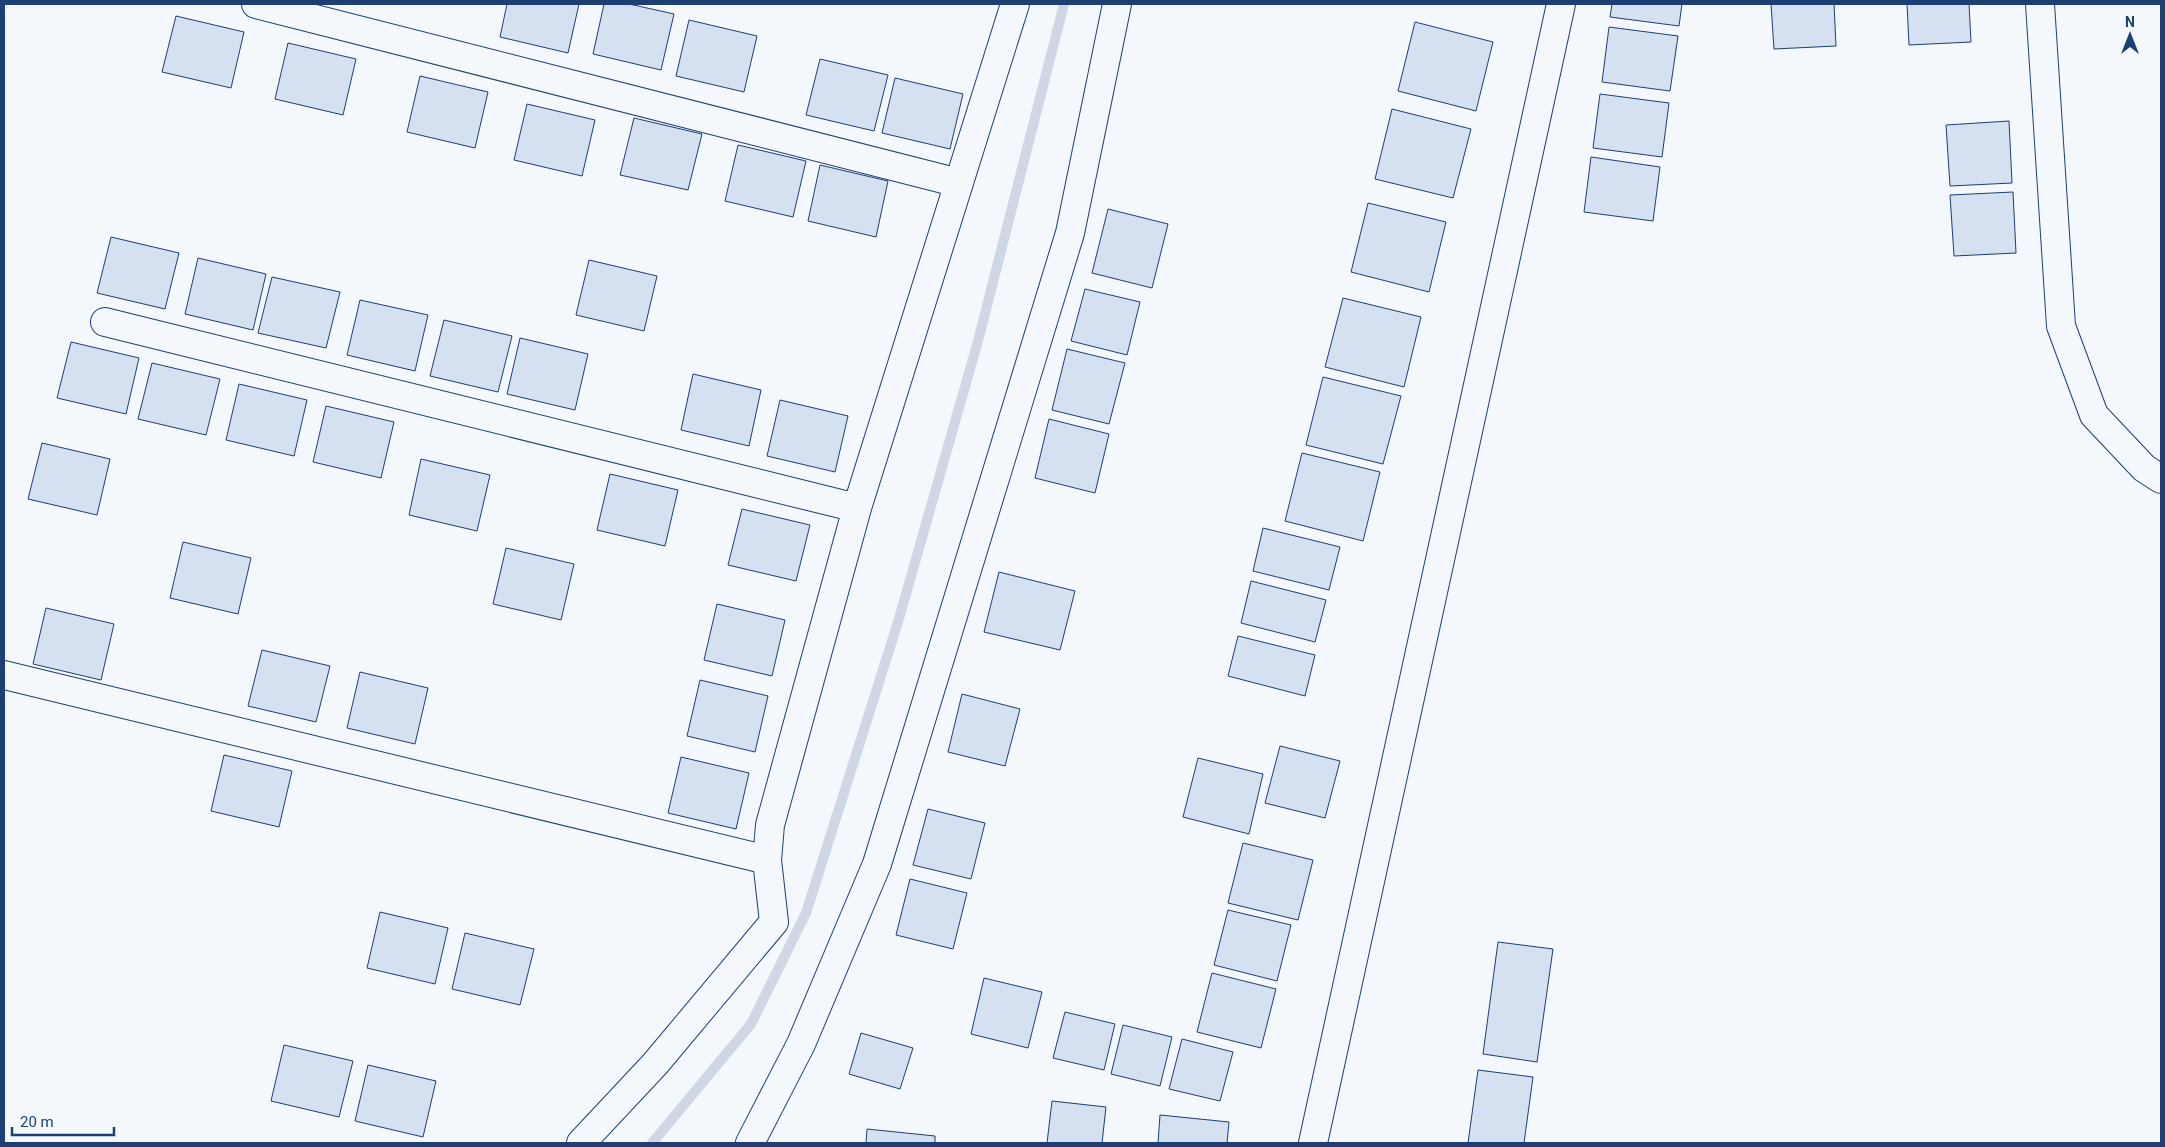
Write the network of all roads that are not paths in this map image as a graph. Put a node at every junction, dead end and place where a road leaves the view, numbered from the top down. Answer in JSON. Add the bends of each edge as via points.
{"nodes":[{"id":1,"x":256,"y":4,"type":"edge"},
{"id":2,"x":1015,"y":4,"type":"edge"},
{"id":3,"x":1117,"y":4,"type":"edge"},
{"id":4,"x":1561,"y":4,"type":"edge"},
{"id":5,"x":2040,"y":4,"type":"edge"},
{"id":6,"x":959,"y":182,"type":"junction"},
{"id":7,"x":106,"y":322,"type":"dead end"},
{"id":8,"x":2161,"y":479,"type":"edge"},
{"id":9,"x":857,"y":508,"type":"junction"},
{"id":10,"x":4,"y":675,"type":"edge"},
{"id":11,"x":767,"y":860,"type":"junction"},
{"id":12,"x":581,"y":1143,"type":"edge"},
{"id":13,"x":750,"y":1143,"type":"edge"},
{"id":14,"x":1313,"y":1143,"type":"edge"}],
"edges":[{"from":1,"to":6,"type":"street"},
{"from":2,"to":6,"type":"street"},
{"from":3,"to":13,"type":"street","via":[[1070,233],[877,864],[801,1044]]},
{"from":4,"to":14,"type":"street"},
{"from":5,"to":8,"type":"street","via":[[2061,326],[2094,415],[2144,468]]},
{"from":6,"to":9,"type":"street"},
{"from":7,"to":9,"type":"street"},
{"from":9,"to":11,"type":"street","via":[[770,825]]},
{"from":10,"to":11,"type":"street"},
{"from":11,"to":12,"type":"street","via":[[774,922],[655,1064]]}]}
